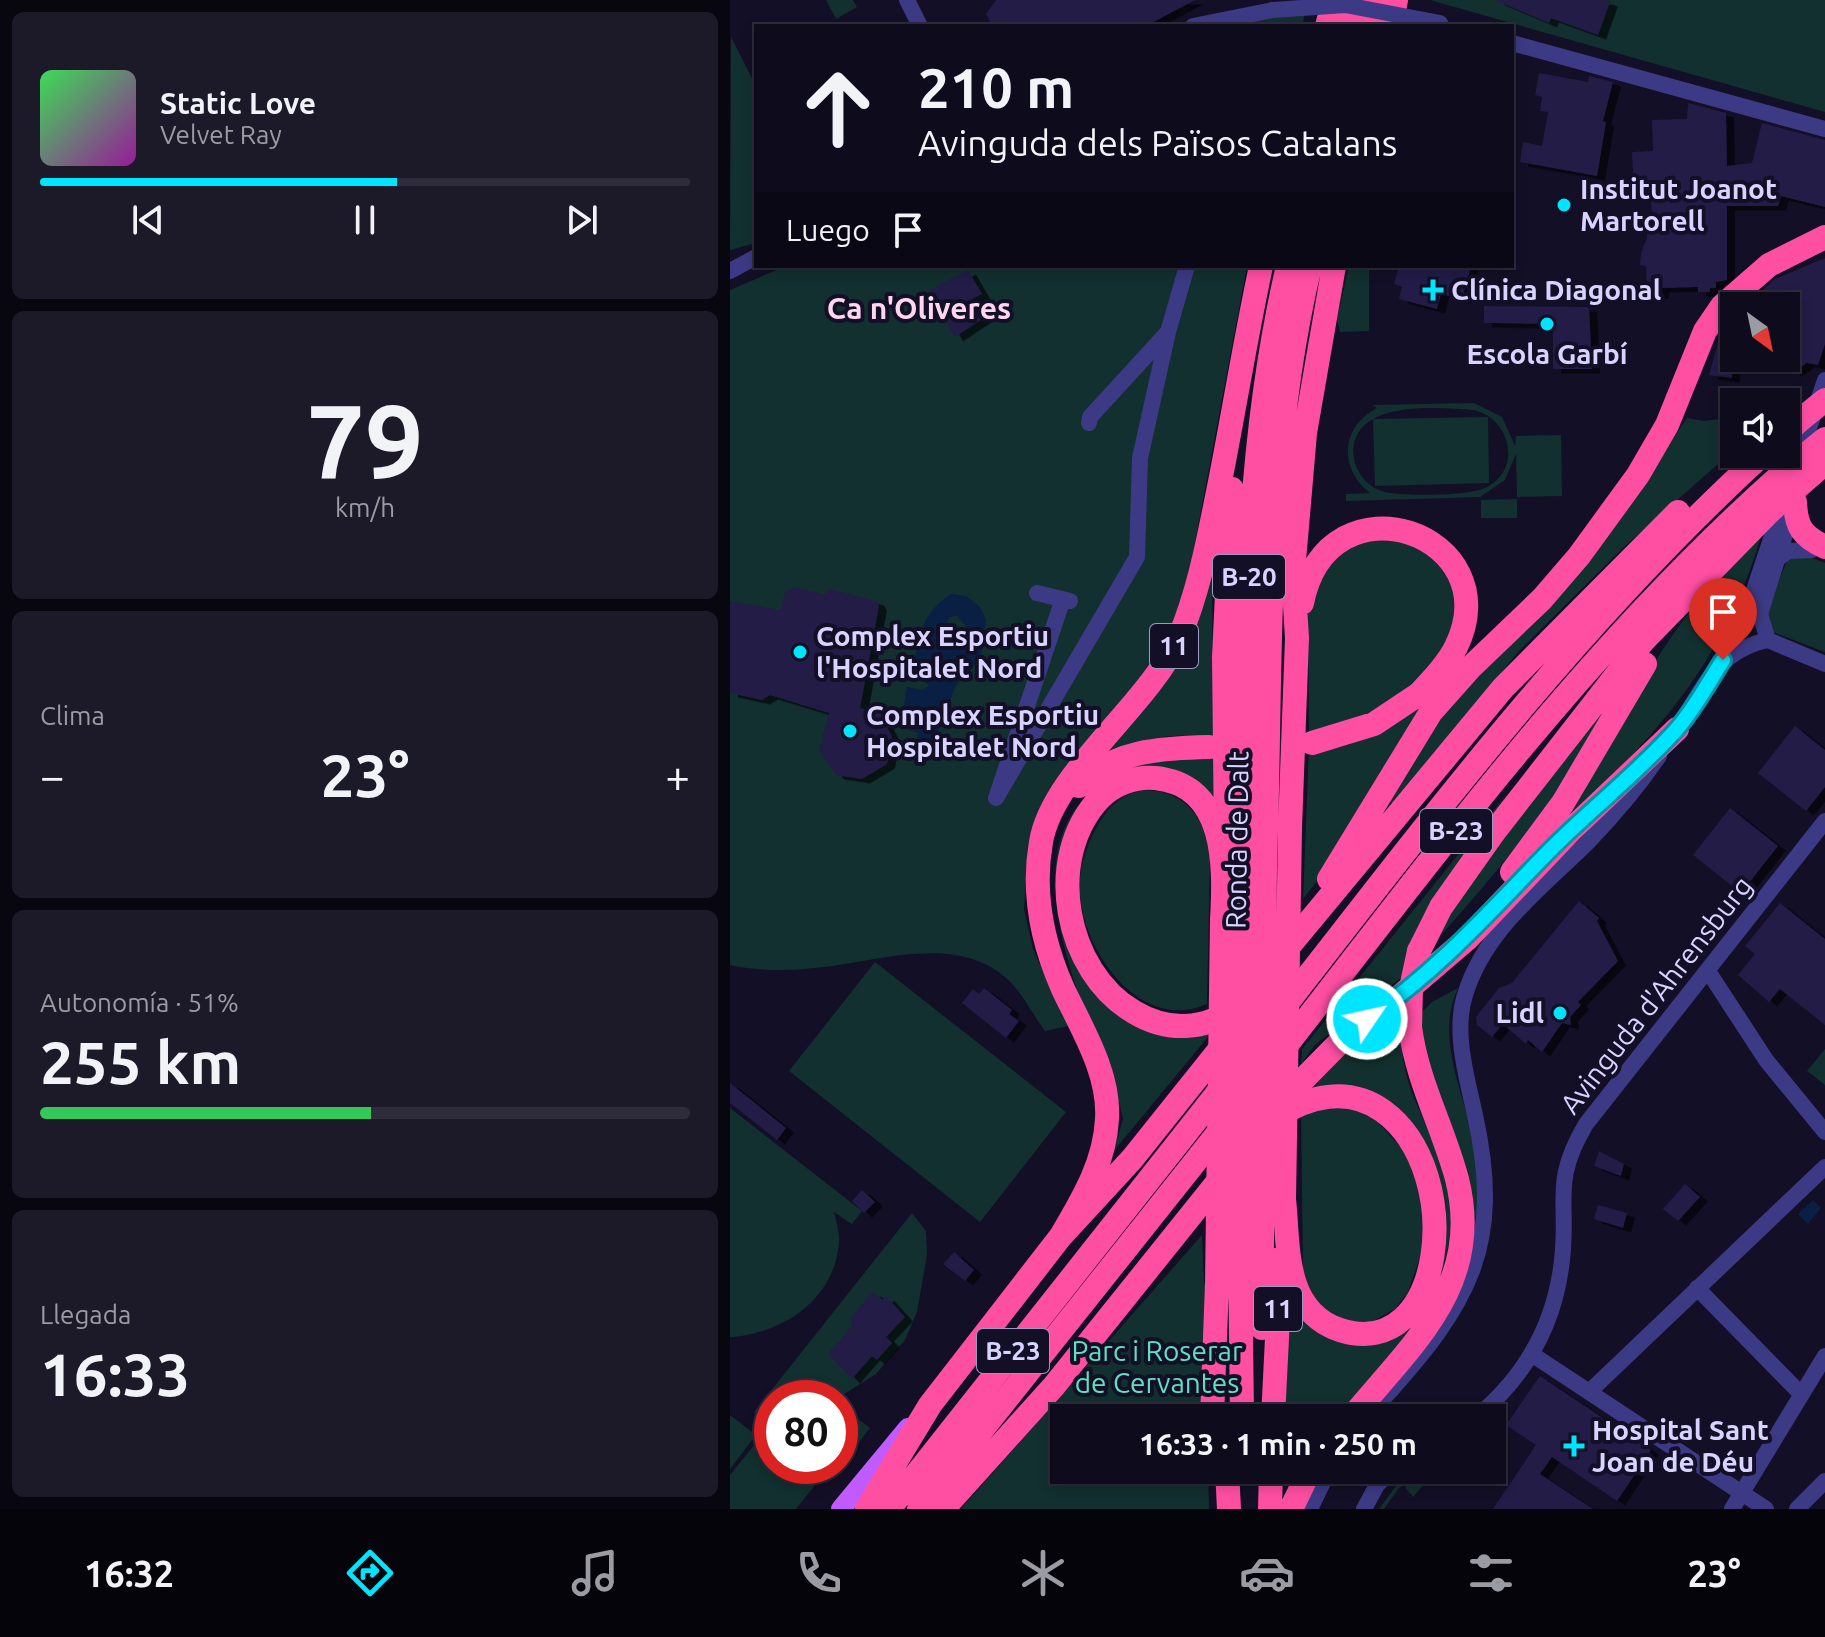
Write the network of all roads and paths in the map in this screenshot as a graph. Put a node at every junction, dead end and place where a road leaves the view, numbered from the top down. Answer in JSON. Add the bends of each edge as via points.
{"nodes":[{"id":1,"x":907,"y":0,"type":"edge"},
{"id":2,"x":1326,"y":0,"type":"edge"},
{"id":3,"x":1334,"y":0,"type":"edge"},
{"id":4,"x":1355,"y":0,"type":"edge"},
{"id":5,"x":1377,"y":0,"type":"edge"},
{"id":6,"x":1396,"y":0,"type":"edge"},
{"id":7,"x":919,"y":24,"type":"edge"},
{"id":8,"x":1203,"y":24,"type":"edge"},
{"id":9,"x":1320,"y":24,"type":"edge"},
{"id":10,"x":1328,"y":24,"type":"edge"},
{"id":11,"x":1349,"y":24,"type":"edge"},
{"id":12,"x":1371,"y":24,"type":"edge"},
{"id":13,"x":1391,"y":24,"type":"edge"},
{"id":14,"x":1446,"y":24,"type":"edge"},
{"id":15,"x":1514,"y":44,"type":"edge"},
{"id":16,"x":1825,"y":129,"type":"edge"},
{"id":17,"x":1820,"y":241,"type":"edge"},
{"id":18,"x":754,"y":258,"type":"edge"},
{"id":19,"x":1186,"y":268,"type":"edge"},
{"id":20,"x":1261,"y":268,"type":"edge"},
{"id":21,"x":1288,"y":268,"type":"edge"},
{"id":22,"x":1310,"y":268,"type":"edge"},
{"id":23,"x":1334,"y":268,"type":"edge"},
{"id":24,"x":730,"y":271,"type":"edge"},
{"id":25,"x":1168,"y":332,"type":"junction"},
{"id":26,"x":1825,"y":380,"type":"edge"},
{"id":27,"x":1237,"y":395,"type":"junction"},
{"id":28,"x":1825,"y":399,"type":"edge"},
{"id":29,"x":1800,"y":420,"type":"edge"},
{"id":30,"x":1089,"y":423,"type":"dead end"},
{"id":31,"x":1825,"y":439,"type":"edge"},
{"id":32,"x":1825,"y":463,"type":"edge"},
{"id":33,"x":1730,"y":468,"type":"edge"},
{"id":34,"x":1748,"y":468,"type":"edge"},
{"id":35,"x":1790,"y":468,"type":"edge"},
{"id":36,"x":1781,"y":510,"type":"junction"},
{"id":37,"x":1612,"y":513,"type":"junction"},
{"id":38,"x":1787,"y":531,"type":"junction"},
{"id":39,"x":1821,"y":551,"type":"edge"},
{"id":40,"x":1779,"y":558,"type":"junction"},
{"id":41,"x":1722,"y":559,"type":"junction"},
{"id":42,"x":1037,"y":593,"type":"dead end"},
{"id":43,"x":1297,"y":638,"type":"junction"},
{"id":44,"x":1768,"y":640,"type":"junction"},
{"id":45,"x":1723,"y":660,"type":"junction"},
{"id":46,"x":1825,"y":664,"type":"edge"},
{"id":47,"x":1417,"y":696,"type":"junction"},
{"id":48,"x":1677,"y":729,"type":"junction"},
{"id":49,"x":1312,"y":743,"type":"dead end"},
{"id":50,"x":1209,"y":747,"type":"dead end"},
{"id":51,"x":1401,"y":814,"type":"junction"},
{"id":52,"x":1825,"y":821,"type":"edge"},
{"id":53,"x":1040,"y":863,"type":"junction"},
{"id":54,"x":1235,"y":886,"type":"junction"},
{"id":55,"x":1423,"y":963,"type":"junction"},
{"id":56,"x":1708,"y":971,"type":"junction"},
{"id":57,"x":1178,"y":1026,"type":"junction"},
{"id":58,"x":1825,"y":1132,"type":"edge"},
{"id":59,"x":1825,"y":1167,"type":"edge"},
{"id":60,"x":1225,"y":1173,"type":"junction"},
{"id":61,"x":1284,"y":1199,"type":"junction"},
{"id":62,"x":1061,"y":1236,"type":"junction"},
{"id":63,"x":1697,"y":1288,"type":"junction"},
{"id":64,"x":1217,"y":1333,"type":"junction"},
{"id":65,"x":1533,"y":1355,"type":"junction"},
{"id":66,"x":1825,"y":1356,"type":"edge"},
{"id":67,"x":1399,"y":1380,"type":"joint"},
{"id":68,"x":1589,"y":1392,"type":"junction"},
{"id":69,"x":1800,"y":1393,"type":"junction"},
{"id":70,"x":1213,"y":1404,"type":"edge"},
{"id":71,"x":1222,"y":1404,"type":"edge"},
{"id":72,"x":1242,"y":1404,"type":"edge"},
{"id":73,"x":1263,"y":1404,"type":"edge"},
{"id":74,"x":1274,"y":1404,"type":"edge"},
{"id":75,"x":1367,"y":1404,"type":"edge"},
{"id":76,"x":1371,"y":1404,"type":"edge"},
{"id":77,"x":1488,"y":1404,"type":"edge"},
{"id":78,"x":930,"y":1405,"type":"junction"},
{"id":79,"x":1825,"y":1481,"type":"edge"},
{"id":80,"x":1214,"y":1484,"type":"edge"},
{"id":81,"x":1228,"y":1484,"type":"edge"},
{"id":82,"x":1244,"y":1484,"type":"edge"},
{"id":83,"x":1265,"y":1484,"type":"edge"},
{"id":84,"x":1270,"y":1484,"type":"edge"},
{"id":85,"x":1303,"y":1484,"type":"edge"},
{"id":86,"x":1322,"y":1484,"type":"edge"},
{"id":87,"x":1378,"y":1484,"type":"edge"},
{"id":88,"x":1742,"y":1493,"type":"junction"},
{"id":89,"x":841,"y":1509,"type":"edge"},
{"id":90,"x":867,"y":1509,"type":"edge"},
{"id":91,"x":889,"y":1509,"type":"edge"},
{"id":92,"x":919,"y":1509,"type":"edge"},
{"id":93,"x":943,"y":1509,"type":"edge"},
{"id":94,"x":1215,"y":1509,"type":"edge"},
{"id":95,"x":1229,"y":1509,"type":"edge"},
{"id":96,"x":1245,"y":1509,"type":"edge"},
{"id":97,"x":1268,"y":1509,"type":"edge"},
{"id":98,"x":1291,"y":1509,"type":"edge"},
{"id":99,"x":1310,"y":1509,"type":"edge"},
{"id":100,"x":1364,"y":1509,"type":"edge"},
{"id":101,"x":1732,"y":1509,"type":"edge"},
{"id":102,"x":1766,"y":1509,"type":"edge"},
{"id":103,"x":1797,"y":1509,"type":"edge"}],
"edges":[{"from":1,"to":7,"type":"street"},
{"from":2,"to":9,"type":"highway"},
{"from":3,"to":10,"type":"highway"},
{"from":4,"to":11,"type":"highway"},
{"from":5,"to":12,"type":"highway"},
{"from":6,"to":13,"type":"highway"},
{"from":8,"to":14,"type":"street","bridge":true,"via":[[1273,10],[1345,5]]},
{"from":15,"to":16,"type":"street"},
{"from":17,"to":37,"type":"highway","via":[[1769,265],[1722,306],[1705,331],[1667,425]]},
{"from":18,"to":24,"type":"street"},
{"from":19,"to":25,"type":"street"},
{"from":20,"to":27,"type":"highway"},
{"from":21,"to":54,"type":"highway","name":"Ronda de Dalt","number":"B-20","via":[[1259,431]]},
{"from":22,"to":73,"type":"highway","name":"Ronda de Dalt","number":"B-20","bridge":true,"via":[[1280,428],[1272,564]]},
{"from":23,"to":43,"type":"highway","via":[[1305,433],[1293,572]]},
{"from":25,"to":30,"type":"street"},
{"from":25,"to":42,"type":"street","via":[[1140,458],[1137,557],[996,798],[1066,600]]},
{"from":26,"to":36,"type":"street"},
{"from":27,"to":53,"type":"highway","number":"11","via":[[1205,555],[1178,639],[1146,693],[1061,794],[1041,841]]},
{"from":27,"to":54,"type":"highway","via":[[1224,657]]},
{"from":28,"to":29,"type":"highway","bridge":true},
{"from":31,"to":92,"type":"highway","number":"B-23","bridge":true,"via":[[1673,575],[1596,659]]},
{"from":32,"to":36,"type":"highway","bridge":true},
{"from":33,"to":51,"type":"highway","via":[[1564,623],[1503,688]]},
{"from":34,"to":91,"type":"highway","number":"B-23","via":[[1582,635]]},
{"from":35,"to":36,"type":"street"},
{"from":36,"to":38,"type":"street"},
{"from":36,"to":39,"type":"highway"},
{"from":36,"to":41,"type":"highway"},
{"from":36,"to":45,"type":"street"},
{"from":37,"to":47,"type":"highway","via":[[1500,629]]},
{"from":37,"to":57,"type":"highway","via":[[1542,599],[1431,712],[1331,877],[1247,982],[1215,1011]]},
{"from":38,"to":39,"type":"street"},
{"from":38,"to":40,"type":"street"},
{"from":39,"to":40,"type":"street","via":[[1788,551]]},
{"from":40,"to":44,"type":"street","via":[[1760,614]]},
{"from":41,"to":55,"type":"highway","via":[[1635,677],[1563,803]]},
{"from":41,"to":55,"type":"highway","via":[[1643,641],[1494,832],[1441,907]]},
{"from":43,"to":47,"type":"highway","via":[[1305,585],[1337,541],[1367,529],[1396,528],[1422,536],[1459,575],[1466,614],[1455,649]]},
{"from":43,"to":61,"type":"highway","bridge":true},
{"from":44,"to":45,"type":"street","via":[[1737,649]]},
{"from":44,"to":46,"type":"street"},
{"from":45,"to":48,"type":"street"},
{"from":47,"to":49,"type":"highway","via":[[1374,724]]},
{"from":48,"to":55,"type":"highway","via":[[1560,840],[1467,939]]},
{"from":48,"to":67,"type":"street","via":[[1628,799],[1502,926],[1475,967],[1463,998],[1463,1064],[1486,1187],[1485,1230],[1464,1293]]},
{"from":50,"to":53,"type":"highway","via":[[1136,753],[1097,771],[1065,805]]},
{"from":51,"to":57,"type":"highway","via":[[1235,1007],[1202,1025]]},
{"from":51,"to":62,"type":"highway","via":[[1132,1159]]},
{"from":52,"to":56,"type":"street","name":"Avinguda d'Ahrensburg"},
{"from":53,"to":62,"type":"highway","via":[[1043,936],[1101,1076],[1108,1117],[1090,1185]]},
{"from":54,"to":57,"type":"highway","via":[[1207,809],[1186,788],[1142,778],[1104,794],[1085,820],[1072,853],[1068,887],[1075,937],[1090,967],[1125,1007],[1152,1022]]},
{"from":54,"to":64,"type":"highway","bridge":true,"via":[[1222,920]]},
{"from":54,"to":72,"type":"highway","name":"Ronda de Dalt","number":"B-20","bridge":true},
{"from":55,"to":60,"type":"highway","via":[[1319,1061]]},
{"from":55,"to":75,"type":"highway","bridge":true,"via":[[1411,988],[1410,1027],[1425,1094],[1457,1179],[1461,1243],[1436,1316]]},
{"from":56,"to":58,"type":"street","via":[[1766,1060]]},
{"from":56,"to":65,"type":"street","name":"Avinguda d'Ahrensburg","via":[[1569,1152],[1563,1174],[1562,1259],[1551,1312]]},
{"from":59,"to":63,"type":"street"},
{"from":60,"to":61,"type":"highway","via":[[1274,1119],[1299,1103],[1349,1097],[1395,1120],[1422,1158],[1437,1216],[1428,1274],[1406,1313],[1382,1330],[1361,1334],[1335,1329],[1319,1319],[1295,1284]]},
{"from":60,"to":93,"type":"highway","via":[[1054,1386]]},
{"from":61,"to":74,"type":"highway","number":"11"},
{"from":62,"to":78,"type":"highway"},
{"from":63,"to":68,"type":"street"},
{"from":63,"to":69,"type":"street"},
{"from":64,"to":70,"type":"highway"},
{"from":64,"to":71,"type":"highway"},
{"from":65,"to":68,"type":"street"},
{"from":65,"to":77,"type":"street","name":"Avinguda d'Ahrensburg"},
{"from":66,"to":69,"type":"street"},
{"from":67,"to":76,"type":"highway"},
{"from":68,"to":88,"type":"street"},
{"from":69,"to":88,"type":"street"},
{"from":78,"to":89,"type":"main road"},
{"from":78,"to":90,"type":"highway"},
{"from":79,"to":103,"type":"street"},
{"from":80,"to":94,"type":"highway"},
{"from":81,"to":95,"type":"highway"},
{"from":82,"to":96,"type":"highway"},
{"from":83,"to":97,"type":"highway"},
{"from":84,"to":97,"type":"highway"},
{"from":85,"to":98,"type":"highway"},
{"from":86,"to":99,"type":"street"},
{"from":87,"to":100,"type":"street"},
{"from":88,"to":101,"type":"street"},
{"from":88,"to":102,"type":"street"}]}
